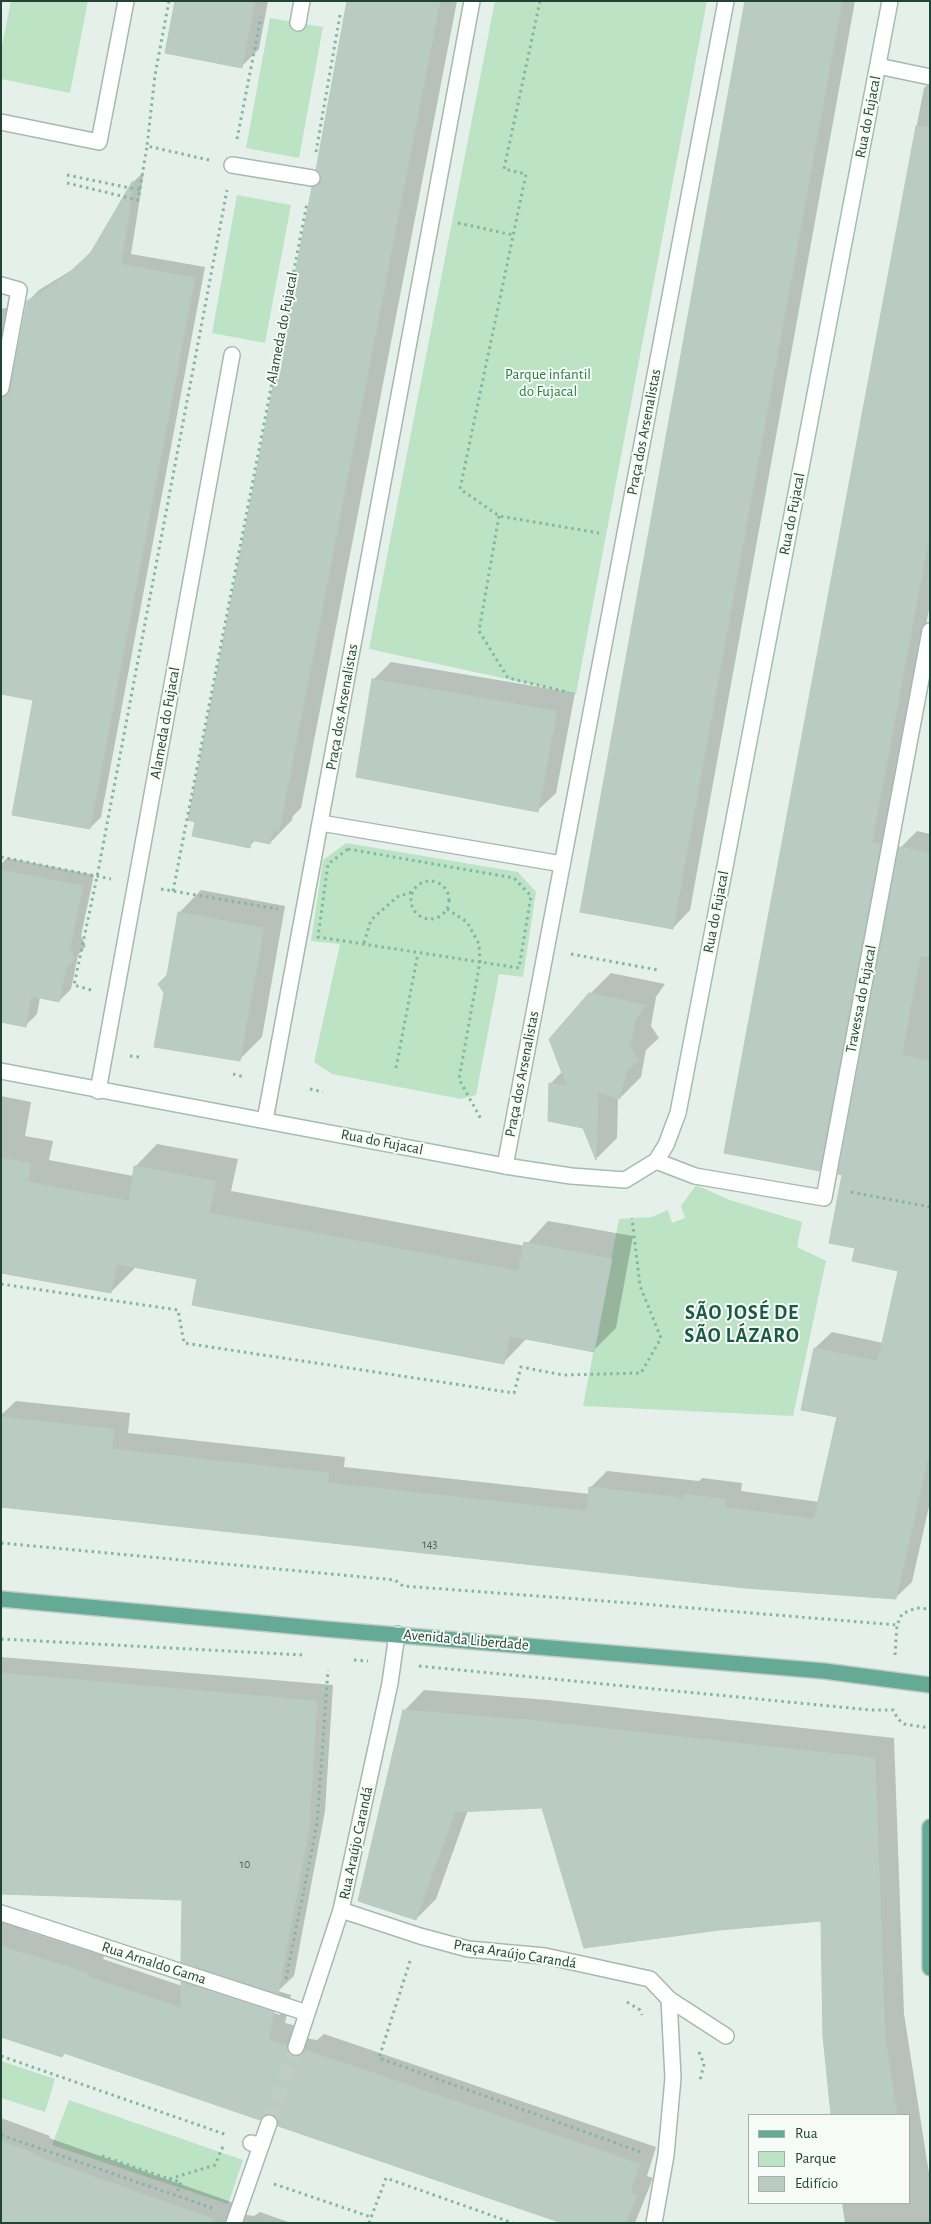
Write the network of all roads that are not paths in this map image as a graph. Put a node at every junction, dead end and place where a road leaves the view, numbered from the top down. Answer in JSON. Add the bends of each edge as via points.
{"nodes":[{"id":1,"x":126,"y":1,"type":"edge"},
{"id":2,"x":302,"y":1,"type":"edge"},
{"id":3,"x":472,"y":1,"type":"edge"},
{"id":4,"x":726,"y":1,"type":"edge"},
{"id":5,"x":890,"y":1,"type":"edge"},
{"id":6,"x":298,"y":23,"type":"dead end"},
{"id":7,"x":878,"y":66,"type":"junction"},
{"id":8,"x":930,"y":77,"type":"edge"},
{"id":9,"x":1,"y":122,"type":"edge"},
{"id":10,"x":232,"y":165,"type":"road end"},
{"id":11,"x":312,"y":178,"type":"road end"},
{"id":12,"x":1,"y":285,"type":"edge"},
{"id":13,"x":232,"y":356,"type":"dead end"},
{"id":14,"x":1,"y":388,"type":"edge"},
{"id":15,"x":930,"y":630,"type":"edge"},
{"id":16,"x":321,"y":822,"type":"junction"},
{"id":17,"x":562,"y":864,"type":"junction"},
{"id":18,"x":1,"y":1071,"type":"edge"},
{"id":19,"x":98,"y":1091,"type":"junction"},
{"id":20,"x":265,"y":1120,"type":"junction"},
{"id":21,"x":656,"y":1162,"type":"junction"},
{"id":22,"x":505,"y":1166,"type":"junction"},
{"id":23,"x":1,"y":1599,"type":"edge"},
{"id":24,"x":398,"y":1634,"type":"junction"},
{"id":25,"x":930,"y":1685,"type":"edge"},
{"id":26,"x":930,"y":1827,"type":"edge"},
{"id":27,"x":341,"y":1910,"type":"junction"},
{"id":28,"x":1,"y":1913,"type":"edge"},
{"id":29,"x":930,"y":1968,"type":"edge"},
{"id":30,"x":669,"y":1999,"type":"junction"},
{"id":31,"x":307,"y":2014,"type":"junction"},
{"id":32,"x":726,"y":2036,"type":"dead end"},
{"id":33,"x":296,"y":2047,"type":"tunnel mouth"},
{"id":34,"x":269,"y":2123,"type":"tunnel mouth"},
{"id":35,"x":232,"y":2217,"type":"edge"},
{"id":36,"x":654,"y":2223,"type":"edge"}],
"edges":[{"from":1,"to":9,"type":"street","via":[[98,142]]},
{"from":2,"to":6,"type":"street"},
{"from":3,"to":16,"type":"street","name":"Praça dos Arsenalistas"},
{"from":4,"to":17,"type":"street","name":"Praça dos Arsenalistas"},
{"from":5,"to":7,"type":"street","name":"Rua do Fujacal"},
{"from":7,"to":8,"type":"street"},
{"from":7,"to":21,"type":"street","name":"Rua do Fujacal","via":[[678,1114]]},
{"from":10,"to":11,"type":"street"},
{"from":12,"to":14,"type":"street","via":[[19,290]]},
{"from":13,"to":19,"type":"street","name":"Alameda do Fujacal"},
{"from":15,"to":21,"type":"street","name":"Travessa do Fujacal","via":[[824,1198],[695,1176]]},
{"from":16,"to":17,"type":"street"},
{"from":16,"to":20,"type":"street","name":"Praça dos Arsenalistas"},
{"from":17,"to":22,"type":"street","name":"Praça dos Arsenalistas"},
{"from":18,"to":19,"type":"street","name":"Rua do Fujacal"},
{"from":19,"to":20,"type":"street","name":"Rua do Fujacal"},
{"from":20,"to":22,"type":"street","name":"Rua do Fujacal"},
{"from":21,"to":22,"type":"street","name":"Rua do Fujacal","via":[[625,1180]]},
{"from":23,"to":24,"type":"main road","name":"Avenida da Liberdade"},
{"from":24,"to":25,"type":"main road","name":"Avenida da Liberdade","via":[[824,1671]]},
{"from":24,"to":27,"type":"street","name":"Rua Araújo Carandá"},
{"from":26,"to":29,"type":"main road"},
{"from":27,"to":30,"type":"street","name":"Praça Araújo Carandá","via":[[468,1949],[545,1956],[650,1979]]},
{"from":27,"to":31,"type":"street","name":"Rua Araújo Carandá"},
{"from":28,"to":31,"type":"street","name":"Rua Arnaldo Gama"},
{"from":30,"to":32,"type":"street","name":"Praça Araújo Carandá"},
{"from":30,"to":36,"type":"street","via":[[673,2078],[666,2155]]},
{"from":31,"to":33,"type":"street","name":"Rua Araújo Carandá"},
{"from":34,"to":35,"type":"street","via":[[256,2145]]}]}
